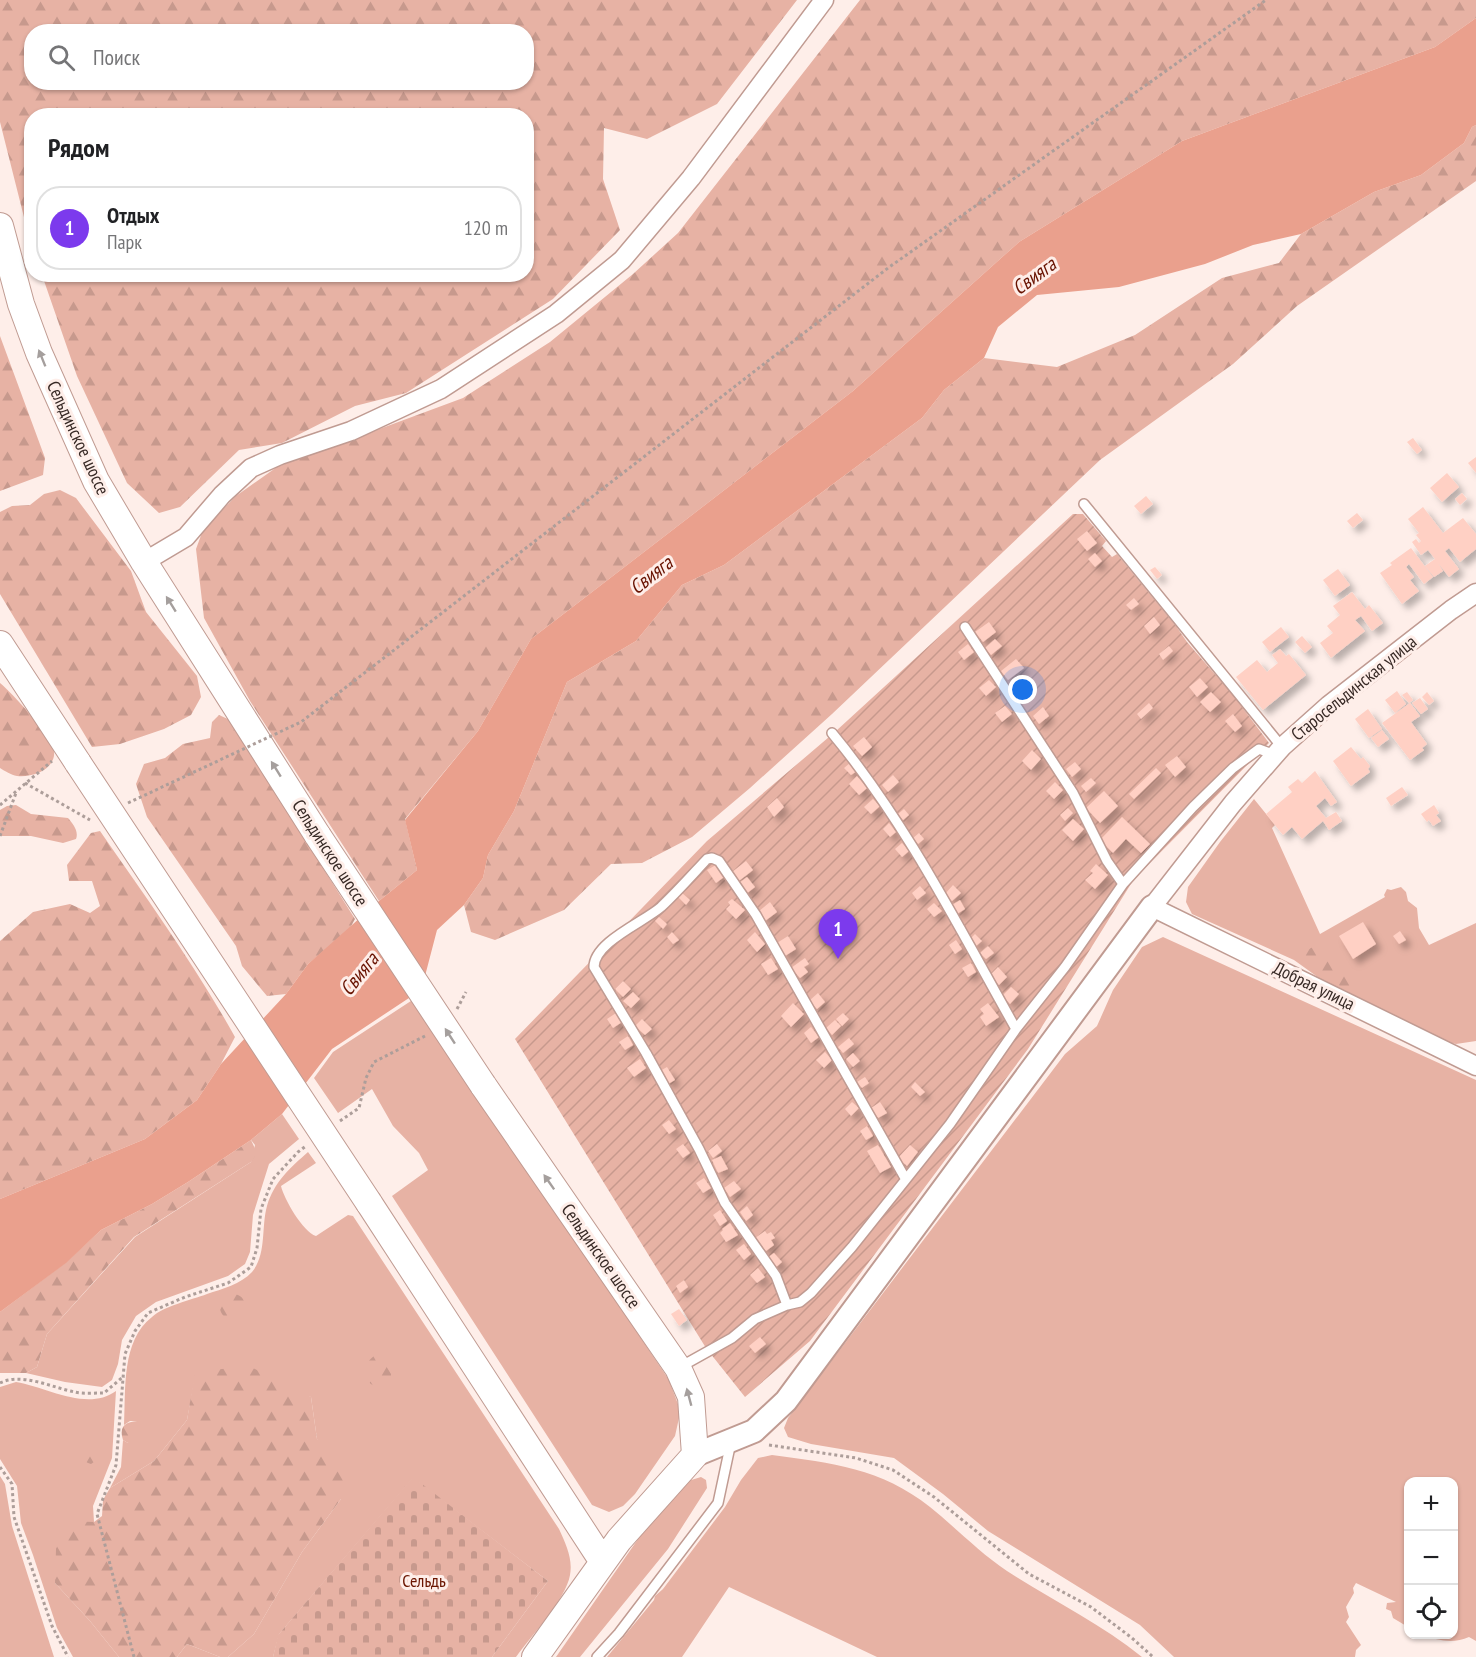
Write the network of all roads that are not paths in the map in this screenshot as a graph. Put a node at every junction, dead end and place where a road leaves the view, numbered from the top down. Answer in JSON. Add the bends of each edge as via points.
{"nodes":[{"id":1,"x":824,"y":0,"type":"edge"},
{"id":2,"x":0,"y":226,"type":"edge"},
{"id":3,"x":1084,"y":504,"type":"dead end"},
{"id":4,"x":144,"y":562,"type":"junction"},
{"id":5,"x":1476,"y":593,"type":"edge"},
{"id":6,"x":965,"y":627,"type":"dead end"},
{"id":7,"x":0,"y":644,"type":"edge"},
{"id":8,"x":832,"y":733,"type":"dead end"},
{"id":9,"x":1279,"y":751,"type":"junction"},
{"id":10,"x":1123,"y":884,"type":"junction"},
{"id":11,"x":1152,"y":907,"type":"junction"},
{"id":12,"x":1016,"y":1029,"type":"junction"},
{"id":13,"x":1476,"y":1050,"type":"edge"},
{"id":14,"x":1459,"y":1057,"type":"junction"},
{"id":15,"x":1476,"y":1066,"type":"edge"},
{"id":16,"x":905,"y":1178,"type":"junction"},
{"id":17,"x":787,"y":1305,"type":"junction"},
{"id":18,"x":678,"y":1368,"type":"junction"},
{"id":19,"x":732,"y":1439,"type":"junction"},
{"id":20,"x":695,"y":1455,"type":"junction"},
{"id":21,"x":603,"y":1562,"type":"junction"},
{"id":22,"x":536,"y":1657,"type":"edge"},
{"id":23,"x":597,"y":1657,"type":"edge"}],
"edges":[{"from":1,"to":4,"type":"street","via":[[691,178],[622,260],[556,314],[441,389],[351,431],[280,454],[251,468],[186,537]]},
{"from":4,"to":2,"type":"main road","name":"Сельдинское шоссе","one_way":true,"via":[[96,481],[61,404],[21,304]]},
{"from":3,"to":9,"type":"lane"},
{"from":18,"to":4,"type":"main road","name":"Сельдинское шоссе","one_way":true,"bridge":true,"via":[[318,836]]},
{"from":5,"to":9,"type":"street","name":"Старосельдинская улица","via":[[1329,705]]},
{"from":6,"to":10,"type":"lane","via":[[1072,793]]},
{"from":7,"to":21,"type":"main road","bridge":true},
{"from":8,"to":12,"type":"lane","via":[[859,765],[922,862]]},
{"from":9,"to":10,"type":"lane","via":[[1259,749],[1233,768]]},
{"from":9,"to":11,"type":"street","name":"Старосельдинская улица"},
{"from":10,"to":12,"type":"lane"},
{"from":11,"to":14,"type":"street","name":"Добрая улица"},
{"from":11,"to":19,"type":"street","via":[[786,1401],[754,1431]]},
{"from":12,"to":16,"type":"lane","via":[[950,1124]]},
{"from":13,"to":14,"type":"street"},
{"from":14,"to":15,"type":"street","name":"Добрая улица"},
{"from":16,"to":17,"type":"lane","via":[[811,1293],[800,1302]]},
{"from":16,"to":17,"type":"lane","via":[[756,915],[719,861],[707,860],[660,908],[598,954],[594,967],[646,1053],[725,1203],[776,1276]]},
{"from":17,"to":18,"type":"lane","via":[[755,1319],[732,1338]]},
{"from":20,"to":18,"type":"main road","name":"Сельдинское шоссе","one_way":true,"via":[[691,1398]]},
{"from":19,"to":20,"type":"street"},
{"from":19,"to":23,"type":"lane","via":[[718,1503]]},
{"from":20,"to":21,"type":"main road"},
{"from":21,"to":22,"type":"main road"}]}
